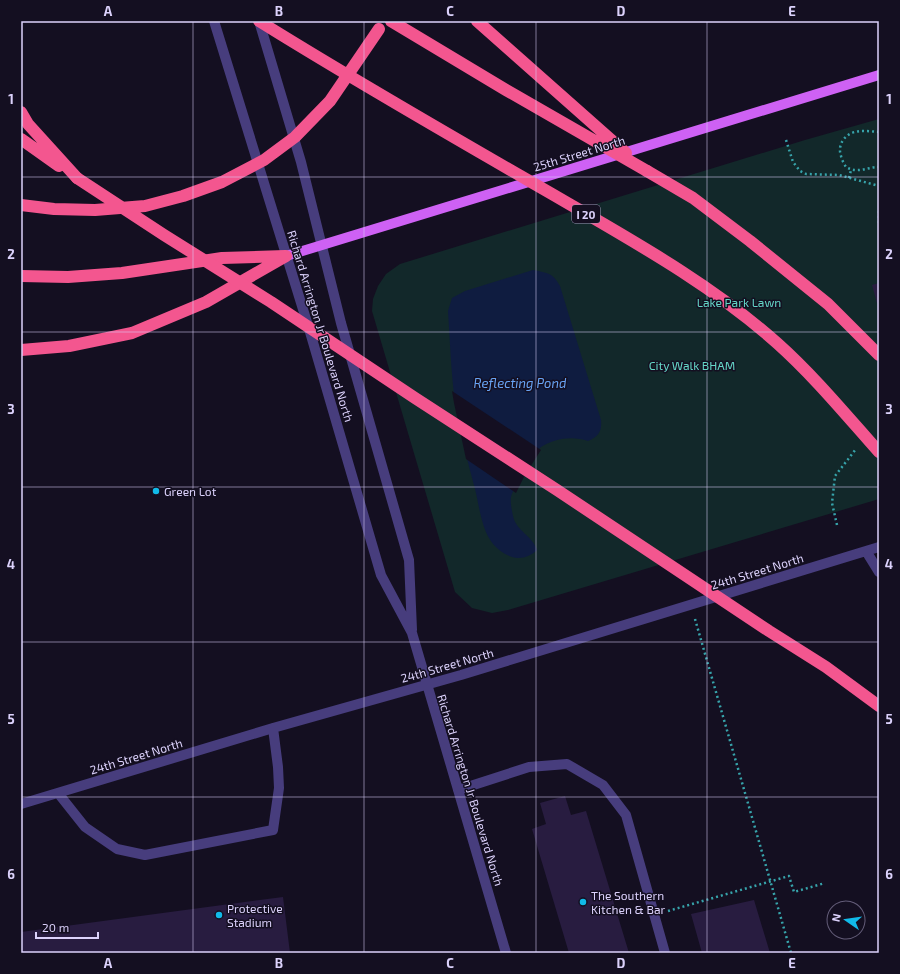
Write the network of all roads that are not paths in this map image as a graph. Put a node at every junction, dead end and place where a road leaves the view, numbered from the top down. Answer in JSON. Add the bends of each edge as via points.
{"nodes":[{"id":1,"x":214,"y":21,"type":"edge"},
{"id":2,"x":259,"y":21,"type":"edge"},
{"id":3,"x":391,"y":21,"type":"edge"},
{"id":4,"x":477,"y":21,"type":"edge"},
{"id":5,"x":382,"y":24,"type":"edge"},
{"id":6,"x":879,"y":75,"type":"edge"},
{"id":7,"x":21,"y":112,"type":"edge"},
{"id":8,"x":21,"y":139,"type":"edge"},
{"id":9,"x":647,"y":171,"type":"junction"},
{"id":10,"x":77,"y":178,"type":"junction"},
{"id":11,"x":21,"y":204,"type":"edge"},
{"id":12,"x":321,"y":245,"type":"junction"},
{"id":13,"x":286,"y":256,"type":"junction"},
{"id":14,"x":21,"y":276,"type":"edge"},
{"id":15,"x":21,"y":350,"type":"edge"},
{"id":16,"x":879,"y":354,"type":"edge"},
{"id":17,"x":879,"y":452,"type":"edge"},
{"id":18,"x":879,"y":547,"type":"edge"},
{"id":19,"x":866,"y":551,"type":"junction"},
{"id":20,"x":879,"y":572,"type":"edge"},
{"id":21,"x":412,"y":634,"type":"junction"},
{"id":22,"x":426,"y":684,"type":"junction"},
{"id":23,"x":879,"y":706,"type":"edge"},
{"id":24,"x":273,"y":728,"type":"junction"},
{"id":25,"x":458,"y":790,"type":"junction"},
{"id":26,"x":58,"y":793,"type":"junction"},
{"id":27,"x":21,"y":804,"type":"edge"},
{"id":28,"x":506,"y":953,"type":"edge"},
{"id":29,"x":665,"y":953,"type":"edge"}],
"edges":[{"from":1,"to":13,"type":"street","name":"Richard Arrington Jr Boulevard North"},
{"from":2,"to":12,"type":"street","name":"Richard Arrington Jr Boulevard North","via":[[301,162]]},
{"from":2,"to":17,"type":"highway","number":"I 20","bridge":true,"via":[[338,70],[657,255],[727,302],[782,348],[829,394]]},
{"from":3,"to":9,"type":"highway","bridge":true},
{"from":4,"to":9,"type":"highway","bridge":true},
{"from":5,"to":11,"type":"highway","bridge":true,"via":[[330,100],[295,137],[264,160],[222,182],[184,196],[145,206],[96,210],[54,209]]},
{"from":6,"to":12,"type":"main road","name":"25th Street North"},
{"from":7,"to":10,"type":"highway","via":[[28,124]]},
{"from":8,"to":10,"type":"highway"},
{"from":9,"to":16,"type":"highway","via":[[693,198],[750,240],[828,304]]},
{"from":10,"to":23,"type":"highway","bridge":true,"via":[[271,302],[826,667]]},
{"from":12,"to":13,"type":"main road","name":"25th Street North"},
{"from":12,"to":21,"type":"street","name":"Richard Arrington Jr Boulevard North","via":[[409,560]]},
{"from":13,"to":14,"type":"highway","via":[[222,258],[122,273],[68,277]]},
{"from":13,"to":15,"type":"highway","via":[[206,302],[132,332],[69,346]]},
{"from":13,"to":21,"type":"street","name":"Richard Arrington Jr Boulevard North","via":[[381,575]]},
{"from":18,"to":19,"type":"street","name":"24th Street North"},
{"from":19,"to":20,"type":"street"},
{"from":19,"to":22,"type":"street","name":"24th Street North"},
{"from":21,"to":22,"type":"street","name":"Richard Arrington Jr Boulevard North"},
{"from":22,"to":24,"type":"street","name":"24th Street North"},
{"from":22,"to":25,"type":"street","name":"Richard Arrington Jr Boulevard North"},
{"from":24,"to":26,"type":"street","name":"24th Street North"},
{"from":24,"to":26,"type":"street","via":[[279,788],[273,830],[145,855],[117,849],[85,827]]},
{"from":25,"to":28,"type":"street","name":"Richard Arrington Jr Boulevard North"},
{"from":25,"to":29,"type":"street","via":[[529,766],[567,764],[602,785],[626,815]]},
{"from":26,"to":27,"type":"street","name":"24th Street North"}]}
